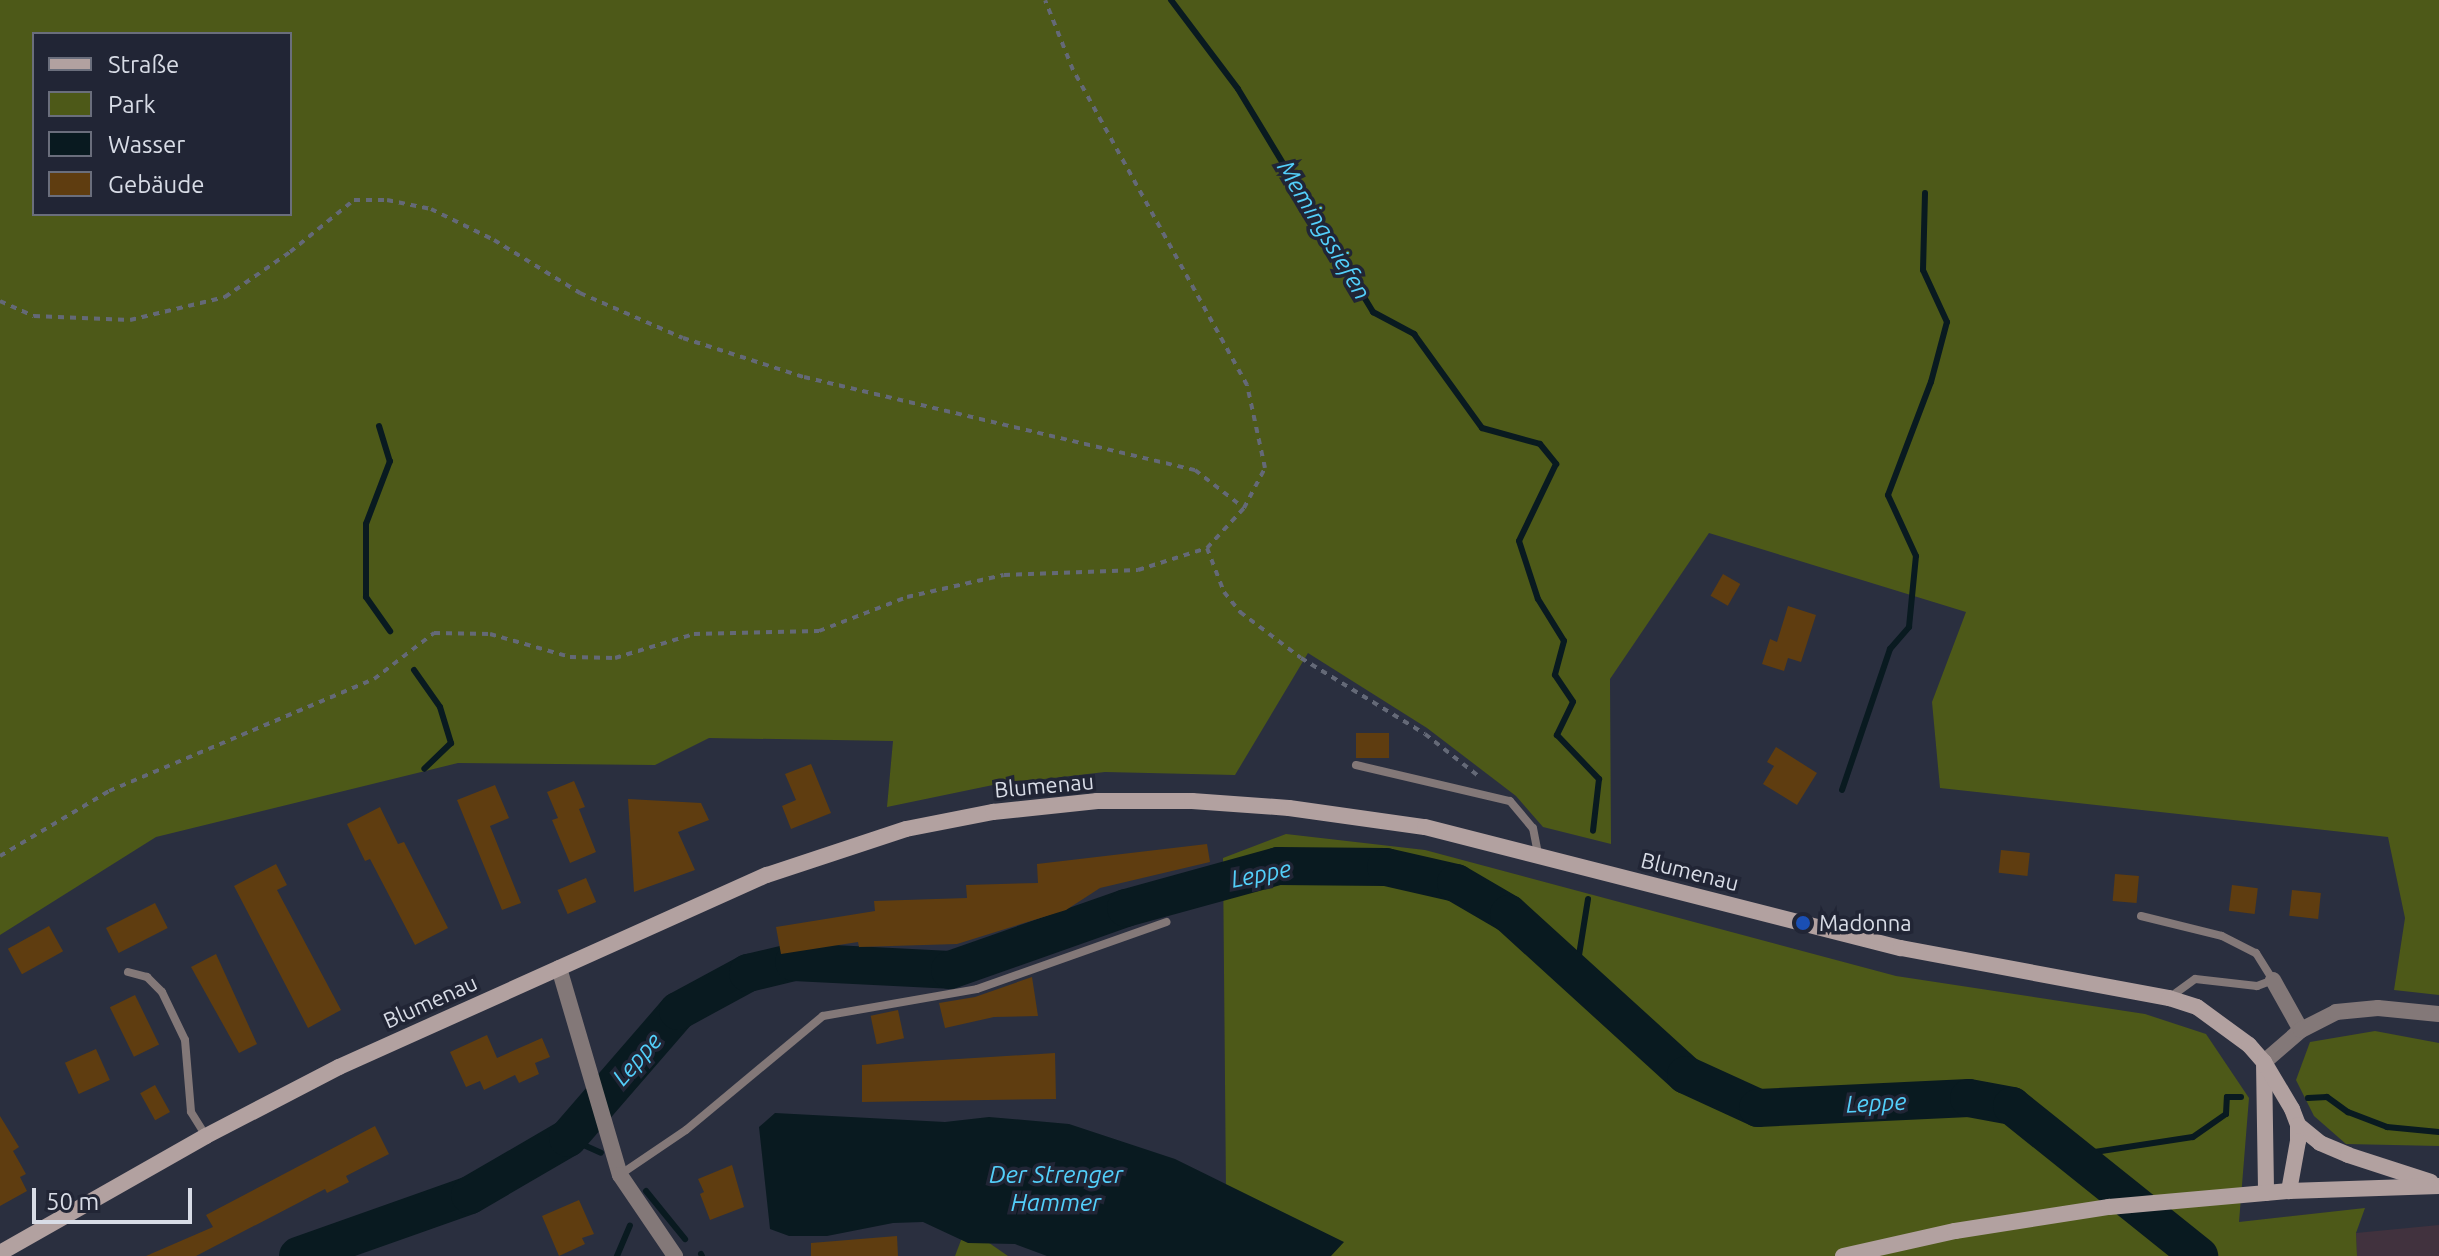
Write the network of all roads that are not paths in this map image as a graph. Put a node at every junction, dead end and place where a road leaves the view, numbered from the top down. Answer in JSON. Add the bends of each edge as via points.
{"nodes":[{"id":1,"x":1356,"y":765,"type":"dead end"},
{"id":2,"x":1538,"y":854,"type":"junction"},
{"id":3,"x":2141,"y":916,"type":"dead end"},
{"id":4,"x":1166,"y":922,"type":"dead end"},
{"id":5,"x":559,"y":968,"type":"junction"},
{"id":6,"x":128,"y":972,"type":"dead end"},
{"id":7,"x":2273,"y":980,"type":"junction"},
{"id":8,"x":2169,"y":998,"type":"junction"},
{"id":9,"x":2439,"y":1014,"type":"edge"},
{"id":10,"x":2301,"y":1030,"type":"junction"},
{"id":11,"x":2264,"y":1062,"type":"junction"},
{"id":12,"x":2298,"y":1125,"type":"junction"},
{"id":13,"x":206,"y":1136,"type":"junction"},
{"id":14,"x":620,"y":1175,"type":"junction"},
{"id":15,"x":2439,"y":1185,"type":"edge"},
{"id":16,"x":2289,"y":1191,"type":"junction"},
{"id":17,"x":2266,"y":1193,"type":"junction"},
{"id":18,"x":0,"y":1253,"type":"edge"},
{"id":19,"x":675,"y":1256,"type":"edge"},
{"id":20,"x":1844,"y":1256,"type":"edge"}],
"edges":[{"from":1,"to":2,"type":"lane","via":[[1510,801],[1533,828]]},
{"from":2,"to":5,"type":"main road","name":"Blumenau","via":[[1425,827],[1289,808],[1097,801],[993,812],[906,829],[767,875]]},
{"from":2,"to":8,"type":"main road","name":"Blumenau","via":[[1901,948]]},
{"from":3,"to":7,"type":"lane","via":[[2222,936],[2256,953]]},
{"from":4,"to":14,"type":"lane","via":[[977,989],[823,1016],[686,1130]]},
{"from":5,"to":13,"type":"main road","name":"Blumenau","via":[[339,1067]]},
{"from":5,"to":14,"type":"street"},
{"from":6,"to":13,"type":"lane","via":[[147,977],[162,992],[185,1040],[191,1112]]},
{"from":7,"to":8,"type":"lane","via":[[2257,986],[2195,979]]},
{"from":7,"to":10,"type":"street"},
{"from":8,"to":11,"type":"main road","name":"Blumenau","via":[[2224,1024]]},
{"from":9,"to":10,"type":"street","via":[[2378,1008],[2336,1012]]},
{"from":10,"to":11,"type":"street"},
{"from":11,"to":12,"type":"main road","name":"Blumenau"},
{"from":11,"to":17,"type":"main road"},
{"from":12,"to":15,"type":"main road","via":[[2320,1143],[2348,1155]]},
{"from":12,"to":16,"type":"main road"},
{"from":13,"to":18,"type":"main road","name":"Blumenau"},
{"from":14,"to":19,"type":"street"},
{"from":15,"to":16,"type":"main road"},
{"from":16,"to":17,"type":"main road"},
{"from":17,"to":20,"type":"main road","via":[[2109,1207],[1955,1231]]}]}
